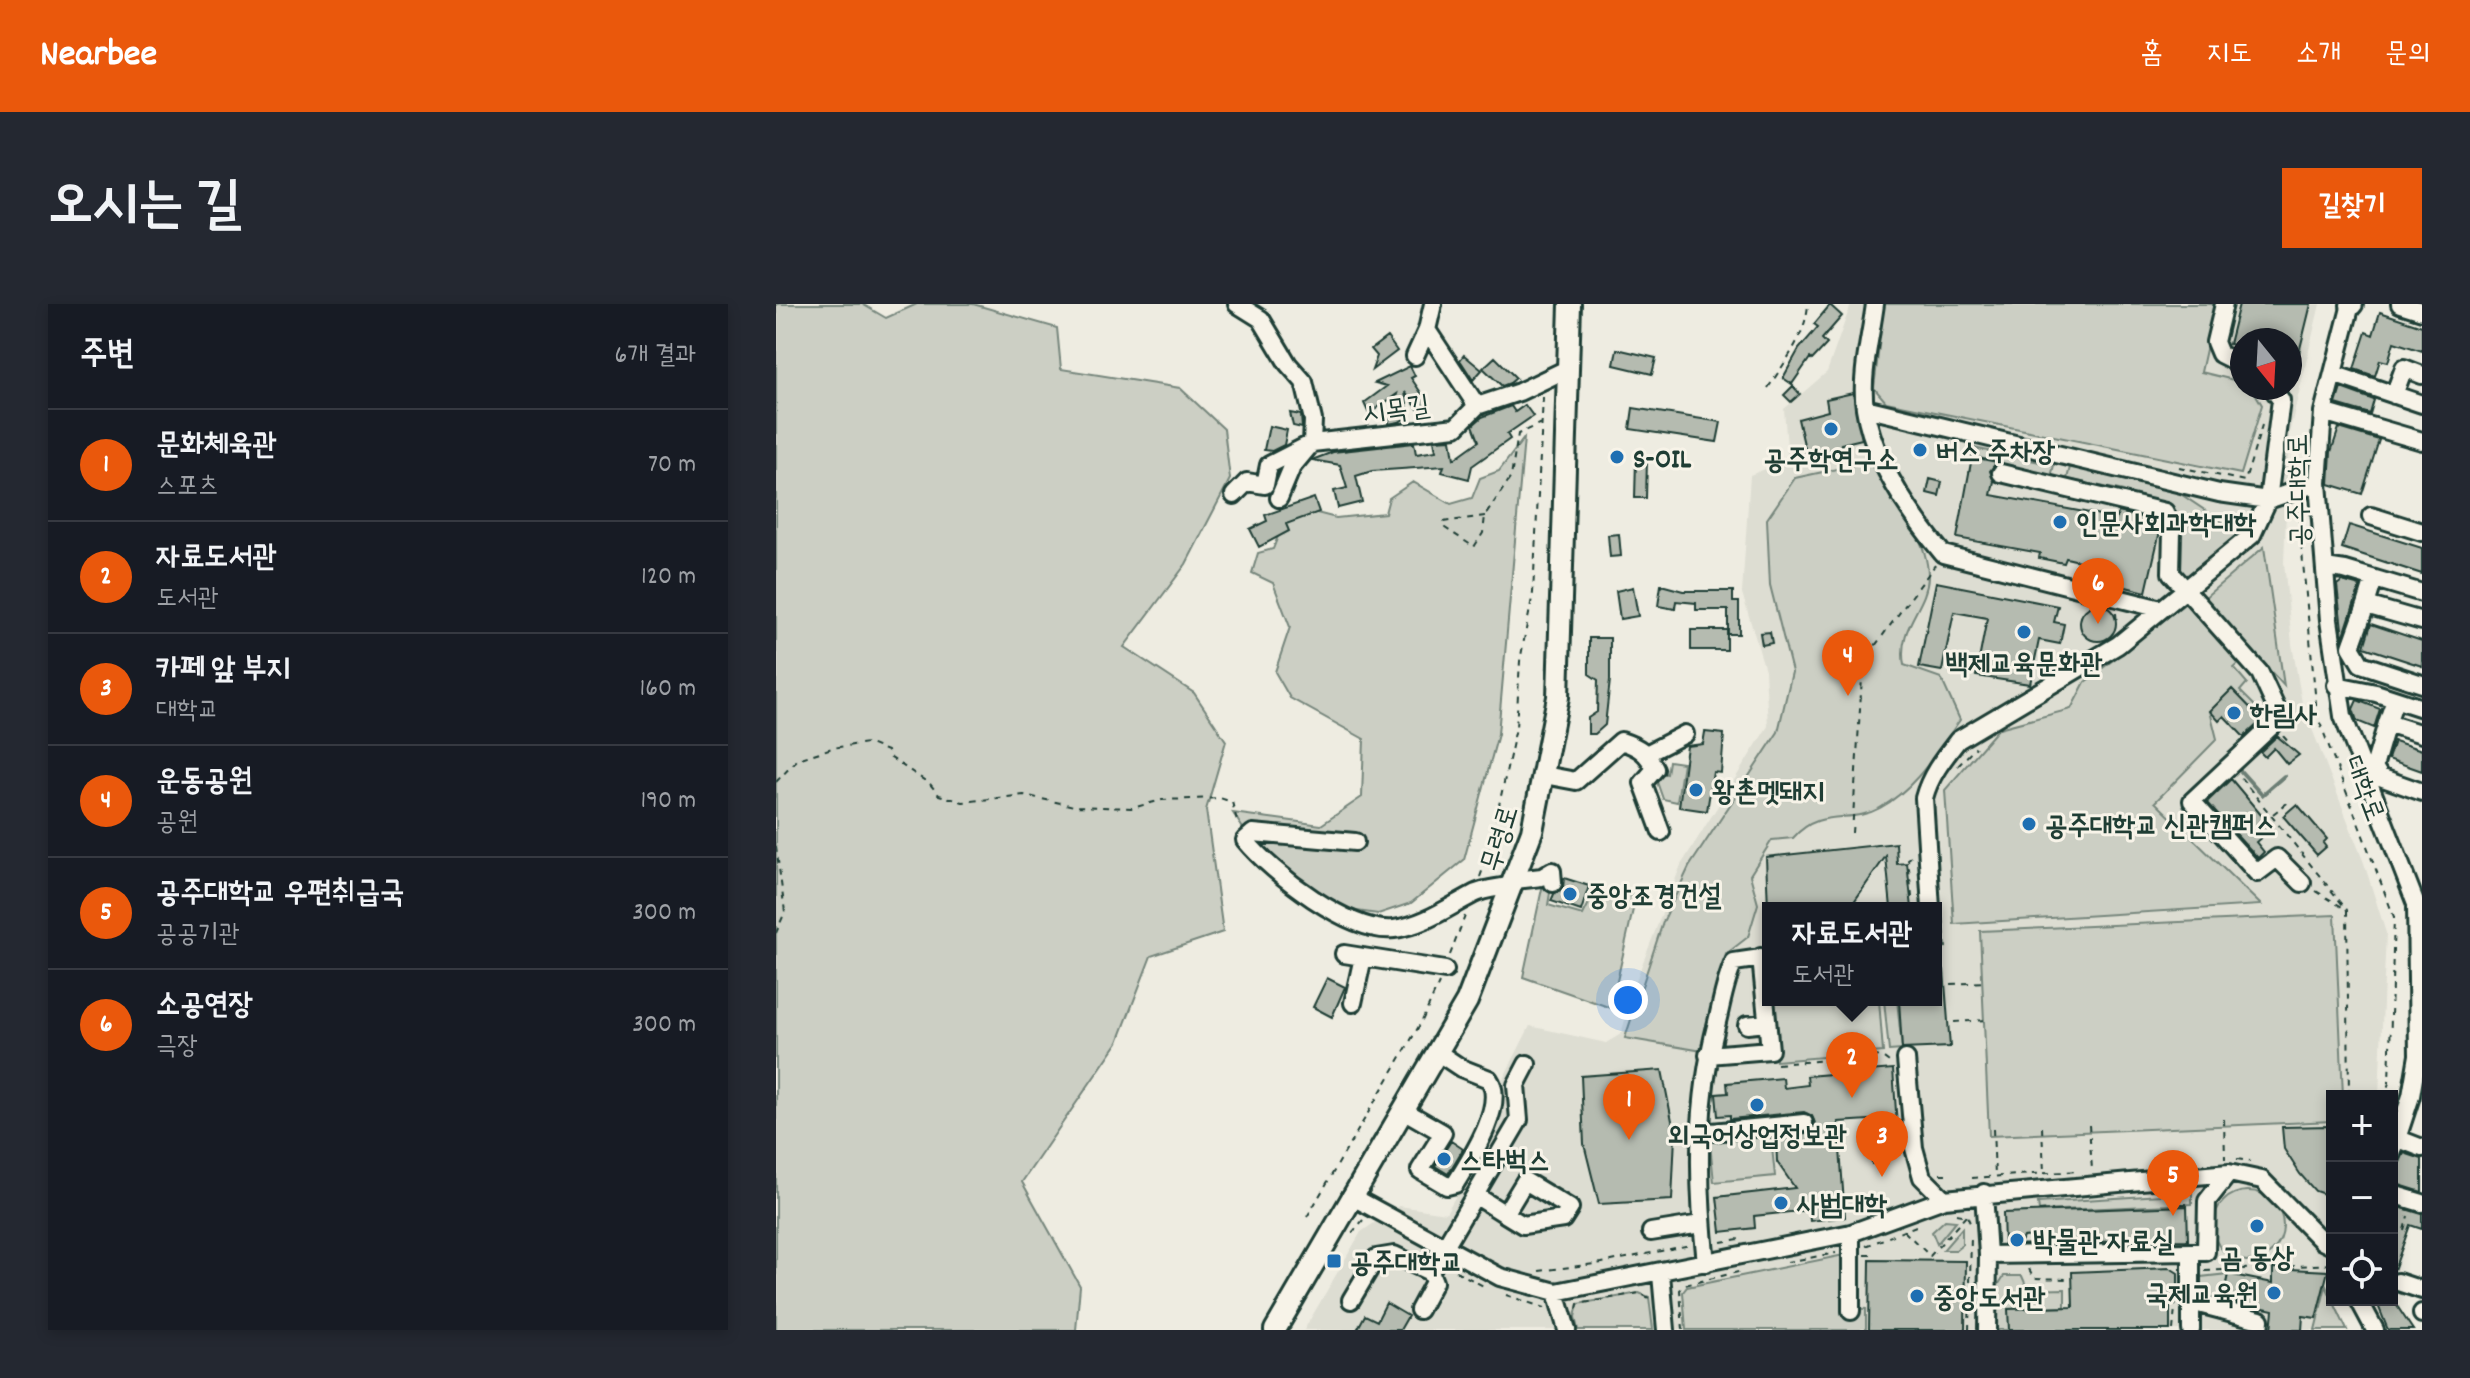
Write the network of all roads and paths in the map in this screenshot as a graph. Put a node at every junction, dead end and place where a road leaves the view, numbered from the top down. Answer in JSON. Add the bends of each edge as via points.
{"nodes":[{"id":1,"x":1237,"y":304,"type":"edge"},
{"id":2,"x":1433,"y":304,"type":"edge"},
{"id":3,"x":1570,"y":304,"type":"edge"},
{"id":4,"x":1808,"y":304,"type":"edge"},
{"id":5,"x":1875,"y":304,"type":"edge"},
{"id":6,"x":2224,"y":304,"type":"edge"},
{"id":7,"x":2351,"y":304,"type":"edge"},
{"id":8,"x":2400,"y":304,"type":"edge"},
{"id":9,"x":2422,"y":311,"type":"edge"},
{"id":10,"x":1427,"y":330,"type":"junction"},
{"id":11,"x":1415,"y":356,"type":"dead end"},
{"id":12,"x":2230,"y":359,"type":"edge"},
{"id":13,"x":1567,"y":369,"type":"junction"},
{"id":14,"x":2333,"y":374,"type":"junction"},
{"id":15,"x":2422,"y":375,"type":"edge"},
{"id":16,"x":1544,"y":380,"type":"junction"},
{"id":17,"x":1768,"y":388,"type":"dead end"},
{"id":18,"x":2394,"y":395,"type":"junction"},
{"id":19,"x":2281,"y":400,"type":"edge"},
{"id":20,"x":2422,"y":404,"type":"edge"},
{"id":21,"x":1477,"y":406,"type":"junction"},
{"id":22,"x":1865,"y":408,"type":"junction"},
{"id":23,"x":2323,"y":412,"type":"junction"},
{"id":24,"x":1542,"y":423,"type":"junction"},
{"id":25,"x":2262,"y":424,"type":"dead end"},
{"id":26,"x":2422,"y":441,"type":"edge"},
{"id":27,"x":1312,"y":443,"type":"junction"},
{"id":28,"x":2171,"y":465,"type":"dead end"},
{"id":29,"x":2001,"y":473,"type":"dead end"},
{"id":30,"x":2318,"y":483,"type":"junction"},
{"id":31,"x":1234,"y":495,"type":"dead end"},
{"id":32,"x":1279,"y":498,"type":"dead end"},
{"id":33,"x":2268,"y":500,"type":"junction"},
{"id":34,"x":2298,"y":505,"type":"dead end"},
{"id":35,"x":1485,"y":516,"type":"junction"},
{"id":36,"x":2371,"y":516,"type":"dead end"},
{"id":37,"x":2422,"y":532,"type":"edge"},
{"id":38,"x":1943,"y":554,"type":"junction"},
{"id":39,"x":2325,"y":567,"type":"junction"},
{"id":40,"x":2374,"y":579,"type":"junction"},
{"id":41,"x":2182,"y":589,"type":"junction"},
{"id":42,"x":2422,"y":593,"type":"edge"},
{"id":43,"x":2366,"y":605,"type":"junction"},
{"id":44,"x":2161,"y":609,"type":"junction"},
{"id":45,"x":2422,"y":621,"type":"edge"},
{"id":46,"x":2422,"y":684,"type":"edge"},
{"id":47,"x":2336,"y":685,"type":"junction"},
{"id":48,"x":2395,"y":700,"type":"junction"},
{"id":49,"x":2422,"y":708,"type":"edge"},
{"id":50,"x":2387,"y":723,"type":"junction"},
{"id":51,"x":1685,"y":734,"type":"dead end"},
{"id":52,"x":2422,"y":734,"type":"edge"},
{"id":53,"x":1979,"y":744,"type":"dead end"},
{"id":54,"x":1648,"y":753,"type":"junction"},
{"id":55,"x":2233,"y":769,"type":"dead end"},
{"id":56,"x":1950,"y":774,"type":"dead end"},
{"id":57,"x":1544,"y":775,"type":"junction"},
{"id":58,"x":776,"y":782,"type":"edge"},
{"id":59,"x":2422,"y":792,"type":"edge"},
{"id":60,"x":2291,"y":800,"type":"dead end"},
{"id":61,"x":2271,"y":815,"type":"junction"},
{"id":62,"x":1661,"y":832,"type":"dead end"},
{"id":63,"x":1852,"y":833,"type":"dead end"},
{"id":64,"x":1245,"y":840,"type":"junction"},
{"id":65,"x":1355,"y":842,"type":"dead end"},
{"id":66,"x":776,"y":846,"type":"edge"},
{"id":67,"x":1514,"y":883,"type":"junction"},
{"id":68,"x":1553,"y":883,"type":"dead end"},
{"id":69,"x":2302,"y":883,"type":"joint"},
{"id":70,"x":1474,"y":893,"type":"junction"},
{"id":71,"x":1936,"y":902,"type":"edge"},
{"id":72,"x":2347,"y":910,"type":"junction"},
{"id":73,"x":1942,"y":932,"type":"edge"},
{"id":74,"x":776,"y":933,"type":"edge"},
{"id":75,"x":1942,"y":950,"type":"edge"},
{"id":76,"x":1344,"y":954,"type":"dead end"},
{"id":77,"x":1363,"y":957,"type":"junction"},
{"id":78,"x":1762,"y":957,"type":"edge"},
{"id":79,"x":1445,"y":970,"type":"junction"},
{"id":80,"x":1762,"y":977,"type":"edge"},
{"id":81,"x":1985,"y":982,"type":"dead end"},
{"id":82,"x":1951,"y":984,"type":"dead end"},
{"id":83,"x":1353,"y":1003,"type":"dead end"},
{"id":84,"x":1986,"y":1020,"type":"dead end"},
{"id":85,"x":1954,"y":1022,"type":"dead end"},
{"id":86,"x":1767,"y":1023,"type":"junction"},
{"id":87,"x":1747,"y":1025,"type":"dead end"},
{"id":88,"x":1437,"y":1052,"type":"junction"},
{"id":89,"x":1708,"y":1055,"type":"junction"},
{"id":90,"x":1801,"y":1062,"type":"dead end"},
{"id":91,"x":1901,"y":1063,"type":"joint"},
{"id":92,"x":1527,"y":1064,"type":"dead end"},
{"id":93,"x":2349,"y":1090,"type":"edge"},
{"id":94,"x":2386,"y":1090,"type":"edge"},
{"id":95,"x":1403,"y":1110,"type":"junction"},
{"id":96,"x":2224,"y":1119,"type":"dead end"},
{"id":97,"x":1804,"y":1123,"type":"dead end"},
{"id":98,"x":2089,"y":1125,"type":"dead end"},
{"id":99,"x":2042,"y":1127,"type":"dead end"},
{"id":100,"x":1699,"y":1128,"type":"junction"},
{"id":101,"x":1993,"y":1129,"type":"dead end"},
{"id":102,"x":2398,"y":1139,"type":"edge"},
{"id":103,"x":2398,"y":1147,"type":"edge"},
{"id":104,"x":2422,"y":1148,"type":"edge"},
{"id":105,"x":2227,"y":1166,"type":"junction"},
{"id":106,"x":2092,"y":1170,"type":"dead end"},
{"id":107,"x":2044,"y":1173,"type":"dead end"},
{"id":108,"x":1995,"y":1176,"type":"dead end"},
{"id":109,"x":1984,"y":1193,"type":"junction"},
{"id":110,"x":2192,"y":1193,"type":"dead end"},
{"id":111,"x":1475,"y":1195,"type":"junction"},
{"id":112,"x":1351,"y":1196,"type":"junction"},
{"id":113,"x":2398,"y":1197,"type":"edge"},
{"id":114,"x":2181,"y":1204,"type":"dead end"},
{"id":115,"x":2192,"y":1204,"type":"junction"},
{"id":116,"x":1947,"y":1206,"type":"junction"},
{"id":117,"x":2416,"y":1207,"type":"edge"},
{"id":118,"x":2053,"y":1210,"type":"dead end"},
{"id":119,"x":2039,"y":1211,"type":"dead end"},
{"id":120,"x":1505,"y":1214,"type":"dead end"},
{"id":121,"x":1364,"y":1216,"type":"dead end"},
{"id":122,"x":1967,"y":1216,"type":"junction"},
{"id":123,"x":2192,"y":1216,"type":"dead end"},
{"id":124,"x":1307,"y":1217,"type":"dead end"},
{"id":125,"x":1927,"y":1222,"type":"dead end"},
{"id":126,"x":1701,"y":1224,"type":"junction"},
{"id":127,"x":2404,"y":1230,"type":"dead end"},
{"id":128,"x":1904,"y":1231,"type":"junction"},
{"id":129,"x":1651,"y":1232,"type":"dead end"},
{"id":130,"x":1349,"y":1235,"type":"dead end"},
{"id":131,"x":2326,"y":1243,"type":"edge"},
{"id":132,"x":1692,"y":1244,"type":"dead end"},
{"id":133,"x":1445,"y":1246,"type":"junction"},
{"id":134,"x":1854,"y":1246,"type":"junction"},
{"id":135,"x":2191,"y":1252,"type":"junction"},
{"id":136,"x":1876,"y":1255,"type":"dead end"},
{"id":137,"x":1988,"y":1255,"type":"junction"},
{"id":138,"x":1784,"y":1262,"type":"dead end"},
{"id":139,"x":1706,"y":1263,"type":"junction"},
{"id":140,"x":2326,"y":1264,"type":"edge"},
{"id":141,"x":2029,"y":1269,"type":"dead end"},
{"id":142,"x":1743,"y":1271,"type":"dead end"},
{"id":143,"x":1430,"y":1272,"type":"junction"},
{"id":144,"x":1537,"y":1272,"type":"dead end"},
{"id":145,"x":2196,"y":1272,"type":"dead end"},
{"id":146,"x":1661,"y":1274,"type":"junction"},
{"id":147,"x":2069,"y":1279,"type":"dead end"},
{"id":148,"x":2398,"y":1282,"type":"dead end"},
{"id":149,"x":2422,"y":1290,"type":"edge"},
{"id":150,"x":1556,"y":1292,"type":"junction"},
{"id":151,"x":1649,"y":1297,"type":"dead end"},
{"id":152,"x":2185,"y":1299,"type":"junction"},
{"id":153,"x":1351,"y":1300,"type":"dead end"},
{"id":154,"x":2362,"y":1306,"type":"edge"},
{"id":155,"x":1419,"y":1310,"type":"dead end"},
{"id":156,"x":1851,"y":1311,"type":"dead end"},
{"id":157,"x":1571,"y":1324,"type":"edge"},
{"id":158,"x":1275,"y":1330,"type":"edge"},
{"id":159,"x":1666,"y":1330,"type":"edge"},
{"id":160,"x":1683,"y":1330,"type":"edge"},
{"id":161,"x":1969,"y":1330,"type":"edge"},
{"id":162,"x":1987,"y":1330,"type":"edge"},
{"id":163,"x":2173,"y":1330,"type":"edge"},
{"id":164,"x":2191,"y":1330,"type":"edge"},
{"id":165,"x":2259,"y":1330,"type":"edge"},
{"id":166,"x":2375,"y":1330,"type":"edge"}],
"edges":[{"from":1,"to":27,"type":"street","via":[[1261,319],[1304,382]]},
{"from":2,"to":10,"type":"street"},
{"from":3,"to":13,"type":"main road","name":"무령로"},
{"from":4,"to":17,"type":"path","via":[[1807,320]]},
{"from":5,"to":22,"type":"street"},
{"from":6,"to":12,"type":"street","via":[[2215,342],[2220,354]]},
{"from":7,"to":14,"type":"street","name":"공주대학로"},
{"from":8,"to":9,"type":"street"},
{"from":10,"to":11,"type":"street"},
{"from":10,"to":21,"type":"street"},
{"from":13,"to":16,"type":"street","name":"시목길"},
{"from":13,"to":57,"type":"main road","name":"무령로","via":[[1558,697]]},
{"from":14,"to":18,"type":"street"},
{"from":14,"to":23,"type":"street","name":"공주대학로"},
{"from":15,"to":18,"type":"street","via":[[2404,368]]},
{"from":16,"to":21,"type":"street","name":"시목길"},
{"from":16,"to":24,"type":"path"},
{"from":18,"to":20,"type":"street"},
{"from":19,"to":33,"type":"street"},
{"from":21,"to":27,"type":"street","name":"시목길","via":[[1456,427]]},
{"from":22,"to":33,"type":"street","via":[[2063,458]]},
{"from":22,"to":38,"type":"street","via":[[1876,451]]},
{"from":23,"to":26,"type":"street","name":"공주대학로"},
{"from":23,"to":30,"type":"street","name":"공주대학로"},
{"from":24,"to":35,"type":"path","via":[[1518,434],[1511,477]]},
{"from":24,"to":70,"type":"path","via":[[1533,593],[1520,661],[1516,728],[1488,855]]},
{"from":25,"to":28,"type":"path","via":[[2245,481]]},
{"from":27,"to":31,"type":"street","via":[[1269,465],[1265,485],[1247,482]]},
{"from":27,"to":32,"type":"street","via":[[1292,467]]},
{"from":29,"to":41,"type":"street","via":[[2165,512],[2172,531],[2171,573]]},
{"from":30,"to":33,"type":"street"},
{"from":30,"to":39,"type":"street","name":"공주대학로"},
{"from":33,"to":41,"type":"street","via":[[2252,535]]},
{"from":34,"to":94,"type":"path","name":"대학로","via":[[2317,715],[2394,917]]},
{"from":35,"to":35,"type":"path","via":[[1474,547],[1443,522]]},
{"from":36,"to":37,"type":"street"},
{"from":38,"to":44,"type":"street"},
{"from":38,"to":63,"type":"path","via":[[1863,662]]},
{"from":39,"to":40,"type":"street","name":"공주대학로"},
{"from":39,"to":47,"type":"street","name":"공주대학로"},
{"from":40,"to":42,"type":"street","name":"공주대학로"},
{"from":40,"to":43,"type":"street"},
{"from":41,"to":44,"type":"street"},
{"from":41,"to":69,"type":"street","via":[[2260,673],[2278,712],[2273,725],[2192,801],[2257,873],[2277,858]]},
{"from":43,"to":45,"type":"street"},
{"from":43,"to":46,"type":"street","via":[[2351,647],[2361,664]]},
{"from":44,"to":71,"type":"street","via":[[2118,645],[1958,740],[1942,760],[1924,798]]},
{"from":47,"to":48,"type":"street"},
{"from":47,"to":102,"type":"street","name":"공주대학로","via":[[2343,716],[2416,904],[2418,1055]]},
{"from":48,"to":49,"type":"street"},
{"from":48,"to":50,"type":"street"},
{"from":50,"to":52,"type":"street"},
{"from":50,"to":59,"type":"street","via":[[2374,767],[2380,777]]},
{"from":51,"to":54,"type":"street"},
{"from":53,"to":56,"type":"path"},
{"from":54,"to":57,"type":"street","via":[[1621,741],[1576,781]]},
{"from":54,"to":62,"type":"street","via":[[1655,769],[1643,783]]},
{"from":55,"to":61,"type":"path"},
{"from":57,"to":67,"type":"main road","name":"무령로"},
{"from":58,"to":64,"type":"path","via":[[798,759],[867,743],[887,751],[939,795],[963,802],[1024,795],[1074,806],[1132,808],[1162,800],[1227,799]]},
{"from":60,"to":61,"type":"path"},
{"from":61,"to":72,"type":"path"},
{"from":64,"to":65,"type":"street","via":[[1253,833]]},
{"from":64,"to":70,"type":"street","via":[[1284,877],[1353,922],[1392,929],[1432,918]]},
{"from":66,"to":74,"type":"path","via":[[785,912]]},
{"from":67,"to":68,"type":"street","via":[[1552,871]]},
{"from":67,"to":70,"type":"street"},
{"from":67,"to":88,"type":"main road","name":"무령로","via":[[1467,1001]]},
{"from":69,"to":72,"type":"path"},
{"from":70,"to":79,"type":"path"},
{"from":72,"to":93,"type":"path"},
{"from":73,"to":75,"type":"path"},
{"from":76,"to":77,"type":"street"},
{"from":77,"to":79,"type":"street"},
{"from":77,"to":83,"type":"street"},
{"from":78,"to":89,"type":"street","via":[[1734,962]]},
{"from":79,"to":124,"type":"path","via":[[1422,1021]]},
{"from":80,"to":86,"type":"street","via":[[1759,997]]},
{"from":81,"to":82,"type":"path"},
{"from":84,"to":85,"type":"path"},
{"from":86,"to":87,"type":"street"},
{"from":86,"to":89,"type":"street","via":[[1770,1050]]},
{"from":88,"to":95,"type":"main road","name":"무령로"},
{"from":88,"to":95,"type":"street","via":[[1489,1079],[1494,1090],[1485,1133],[1455,1184],[1447,1186],[1420,1170],[1443,1133]]},
{"from":89,"to":100,"type":"street"},
{"from":90,"to":91,"type":"path","via":[[1881,1056]]},
{"from":91,"to":116,"type":"street","via":[[1922,1177]]},
{"from":92,"to":111,"type":"street","via":[[1516,1085],[1519,1120]]},
{"from":95,"to":112,"type":"main road","name":"무령로"},
{"from":96,"to":105,"type":"path"},
{"from":97,"to":100,"type":"street","via":[[1712,1132]]},
{"from":98,"to":106,"type":"path"},
{"from":99,"to":107,"type":"path"},
{"from":100,"to":126,"type":"street"},
{"from":101,"to":108,"type":"path"},
{"from":103,"to":104,"type":"street"},
{"from":105,"to":109,"type":"street"},
{"from":105,"to":131,"type":"street","via":[[2262,1180]]},
{"from":105,"to":135,"type":"street","via":[[2207,1201],[2206,1252]]},
{"from":109,"to":116,"type":"street"},
{"from":109,"to":137,"type":"street"},
{"from":110,"to":115,"type":"path"},
{"from":111,"to":120,"type":"street"},
{"from":111,"to":133,"type":"street"},
{"from":112,"to":133,"type":"street"},
{"from":112,"to":158,"type":"main road","name":"무령로"},
{"from":113,"to":117,"type":"street"},
{"from":114,"to":115,"type":"path"},
{"from":115,"to":123,"type":"path"},
{"from":116,"to":122,"type":"path"},
{"from":116,"to":134,"type":"street"},
{"from":117,"to":127,"type":"path"},
{"from":118,"to":119,"type":"path"},
{"from":121,"to":130,"type":"path"},
{"from":122,"to":128,"type":"path","via":[[1930,1256]]},
{"from":122,"to":161,"type":"path"},
{"from":125,"to":128,"type":"path"},
{"from":126,"to":129,"type":"street"},
{"from":126,"to":139,"type":"street"},
{"from":128,"to":134,"type":"path"},
{"from":132,"to":144,"type":"path"},
{"from":133,"to":143,"type":"street"},
{"from":133,"to":150,"type":"street","via":[[1500,1277]]},
{"from":134,"to":136,"type":"path"},
{"from":134,"to":138,"type":"path"},
{"from":134,"to":139,"type":"street"},
{"from":134,"to":156,"type":"street"},
{"from":135,"to":137,"type":"street"},
{"from":135,"to":152,"type":"street"},
{"from":137,"to":162,"type":"street"},
{"from":139,"to":146,"type":"street"},
{"from":140,"to":145,"type":"path"},
{"from":141,"to":147,"type":"path","via":[[2034,1278]]},
{"from":142,"to":160,"type":"path","via":[[1685,1285],[1680,1290]]},
{"from":143,"to":153,"type":"street","via":[[1394,1255],[1376,1258]]},
{"from":143,"to":155,"type":"street","via":[[1434,1282]]},
{"from":146,"to":150,"type":"street"},
{"from":146,"to":159,"type":"street"},
{"from":148,"to":149,"type":"street"},
{"from":150,"to":157,"type":"street"},
{"from":151,"to":157,"type":"path","via":[[1639,1293],[1578,1304]]},
{"from":152,"to":163,"type":"path","via":[[2174,1297]]},
{"from":152,"to":164,"type":"street"},
{"from":152,"to":165,"type":"street","via":[[2260,1320]]},
{"from":154,"to":166,"type":"street"}]}
